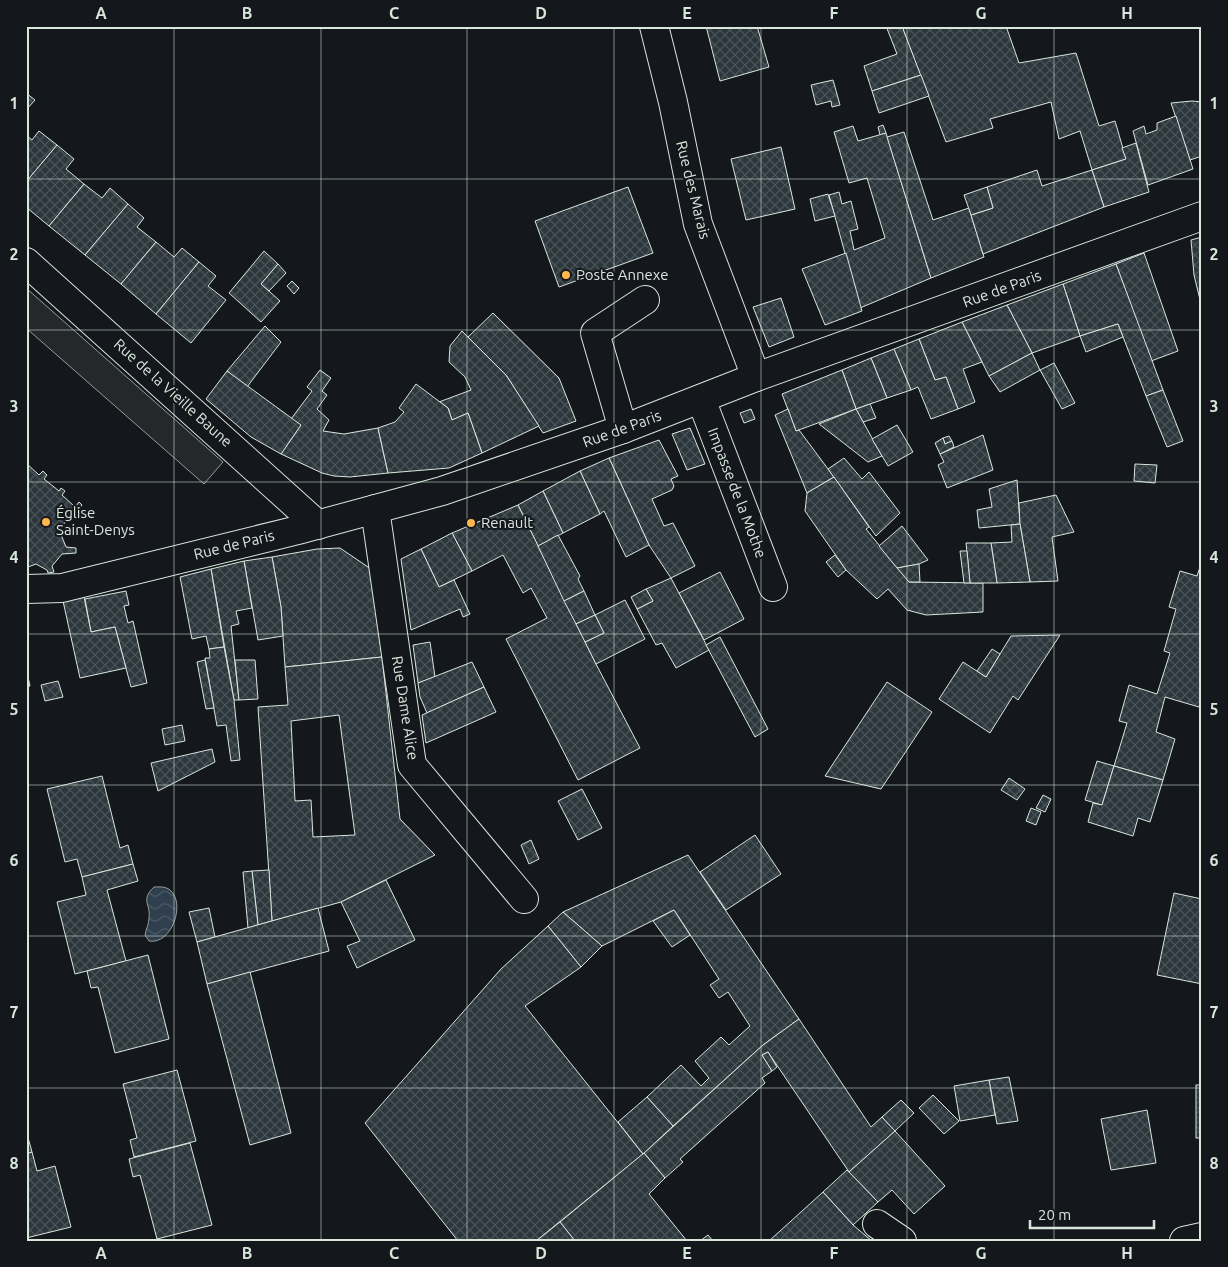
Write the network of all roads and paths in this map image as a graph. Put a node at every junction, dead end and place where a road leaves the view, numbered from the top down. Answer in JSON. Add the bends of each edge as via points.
{"nodes":[{"id":1,"x":654,"y":26,"type":"edge"},
{"id":2,"x":1202,"y":216,"type":"edge"},
{"id":3,"x":26,"y":262,"type":"edge"},
{"id":4,"x":645,"y":300,"type":"dead end"},
{"id":5,"x":756,"y":377,"type":"junction"},
{"id":6,"x":701,"y":399,"type":"junction"},
{"id":7,"x":623,"y":430,"type":"junction"},
{"id":8,"x":375,"y":509,"type":"junction"},
{"id":9,"x":318,"y":524,"type":"junction"},
{"id":10,"x":773,"y":587,"type":"dead end"},
{"id":11,"x":26,"y":589,"type":"edge"},
{"id":12,"x":524,"y":899,"type":"dead end"},
{"id":13,"x":876,"y":1224,"type":"dead end"},
{"id":14,"x":1202,"y":1237,"type":"edge"},
{"id":15,"x":902,"y":1241,"type":"edge"},
{"id":16,"x":1184,"y":1241,"type":"edge"}],
"edges":[{"from":1,"to":5,"type":"street","name":"Rue des Marais","via":[[698,224]]},
{"from":2,"to":5,"type":"street","name":"Rue de Paris"},
{"from":3,"to":9,"type":"street","name":"Rue de la Vieille Baune"},
{"from":4,"to":7,"type":"street","via":[[595,333]]},
{"from":5,"to":6,"type":"street","name":"Rue de Paris"},
{"from":6,"to":7,"type":"street","name":"Rue de Paris"},
{"from":6,"to":10,"type":"street","name":"Impasse de la Mothe"},
{"from":7,"to":8,"type":"street","name":"Rue de Paris","via":[[442,491]]},
{"from":8,"to":9,"type":"street","name":"Rue de Paris"},
{"from":8,"to":12,"type":"street","name":"Rue Dame Alice","via":[[412,765]]},
{"from":9,"to":11,"type":"street","name":"Rue de Paris","via":[[62,588]]},
{"from":13,"to":15,"type":"street"},
{"from":14,"to":16,"type":"street"}]}
